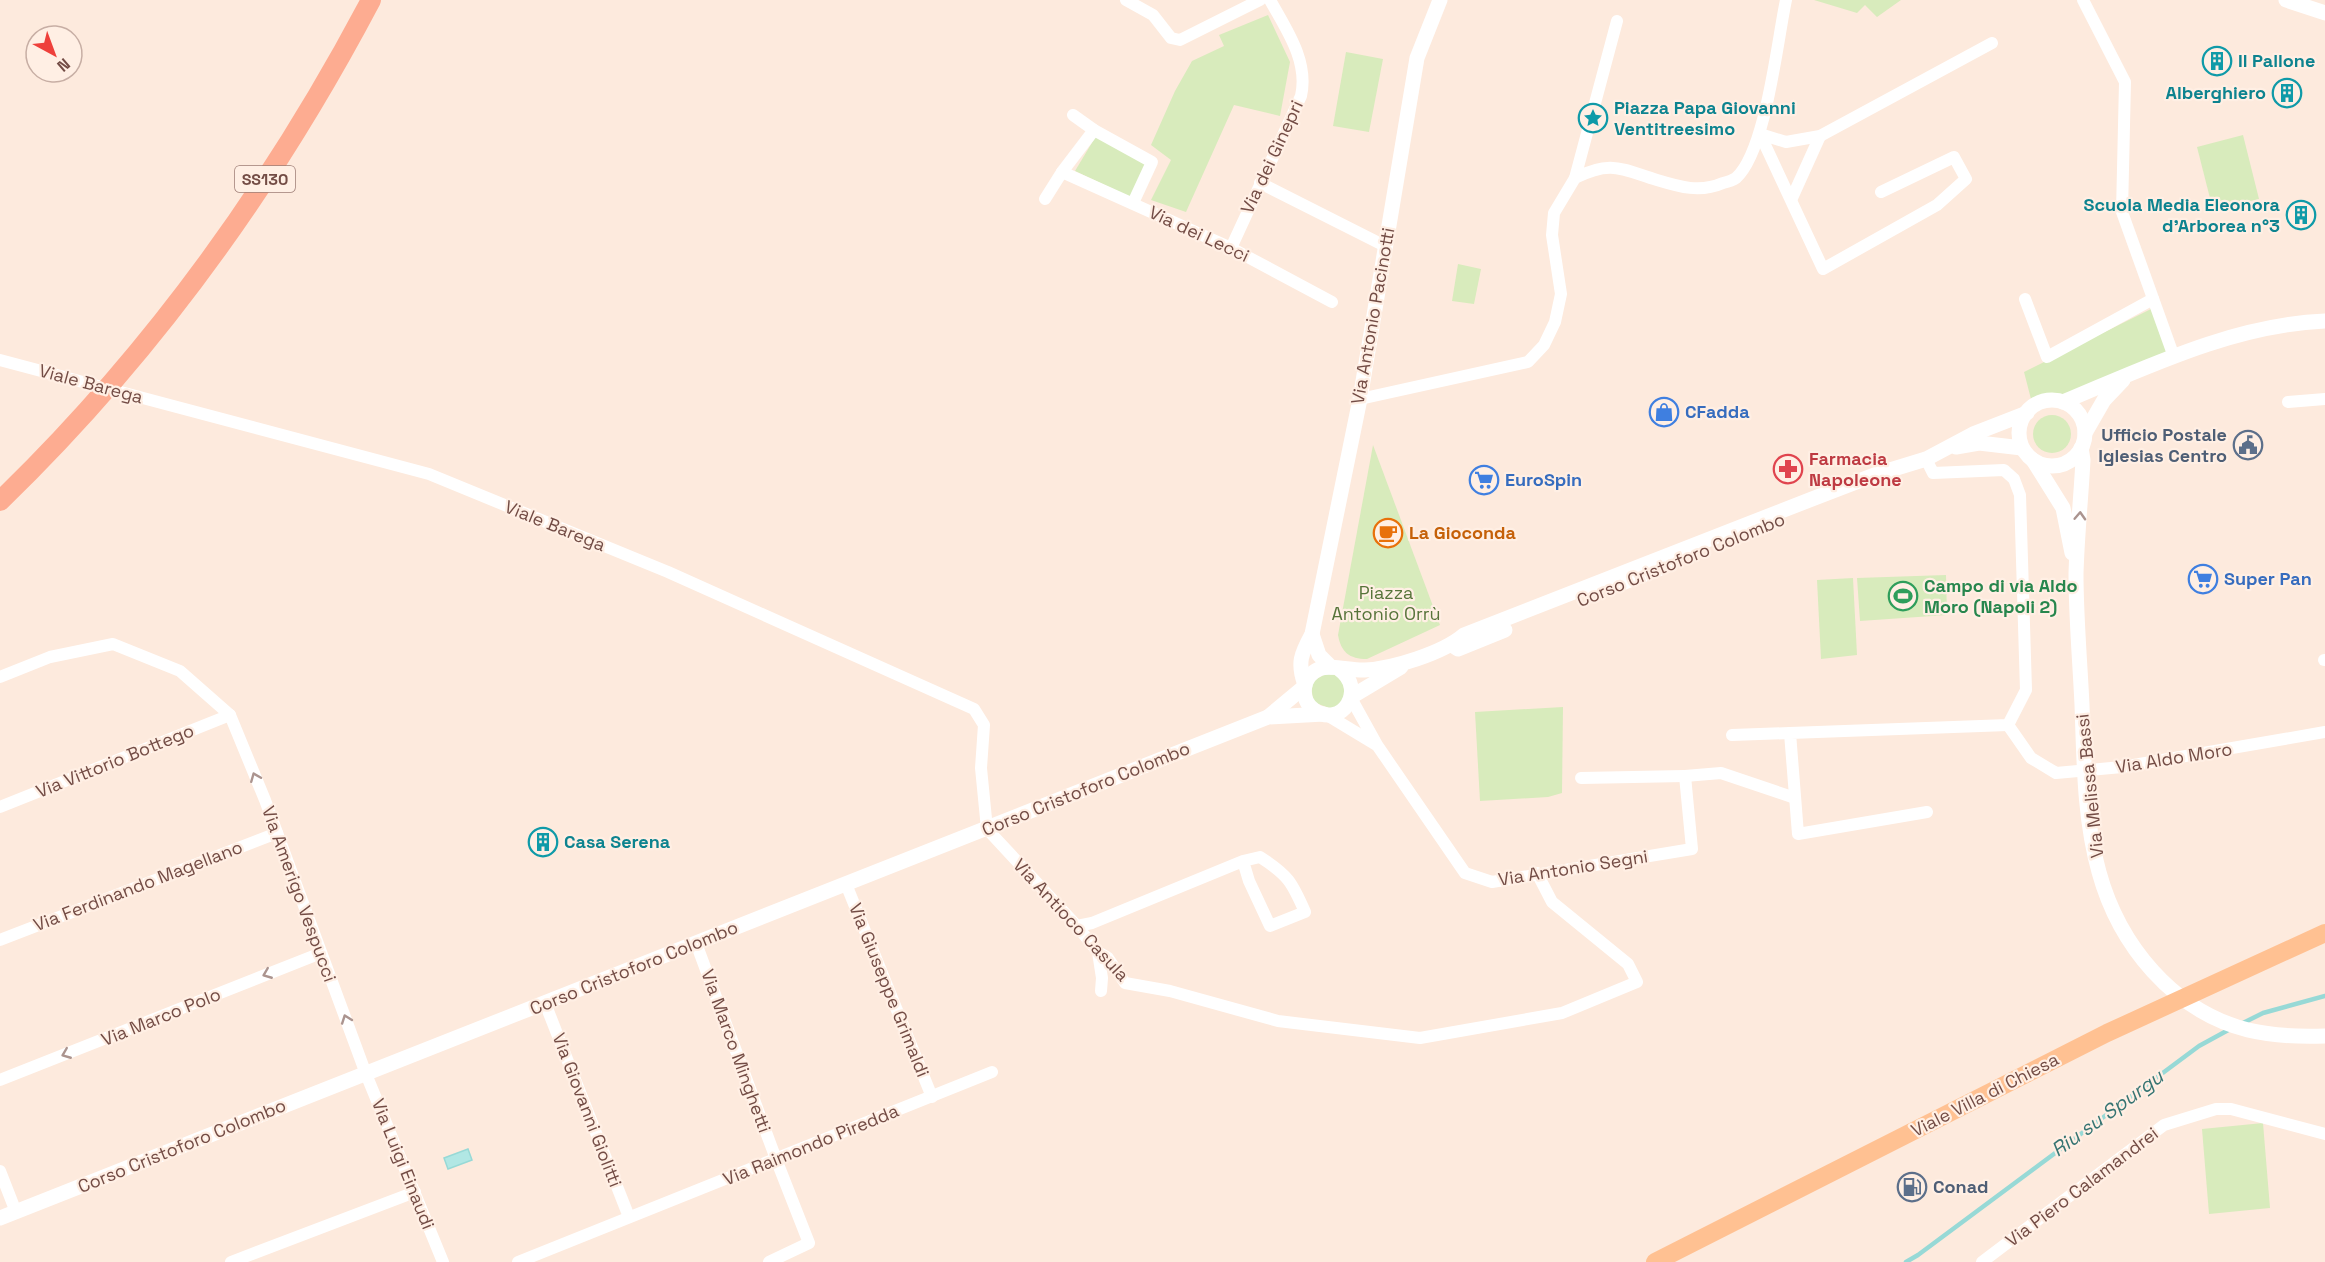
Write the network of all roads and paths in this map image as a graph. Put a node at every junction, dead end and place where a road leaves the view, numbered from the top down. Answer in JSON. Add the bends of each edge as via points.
{"nodes":[{"id":1,"x":371,"y":0,"type":"edge"},
{"id":2,"x":1126,"y":0,"type":"edge"},
{"id":3,"x":1260,"y":0,"type":"edge"},
{"id":4,"x":1270,"y":0,"type":"edge"},
{"id":5,"x":1440,"y":0,"type":"edge"},
{"id":6,"x":1786,"y":0,"type":"edge"},
{"id":7,"x":2083,"y":0,"type":"edge"},
{"id":8,"x":2286,"y":0,"type":"edge"},
{"id":9,"x":2325,"y":13,"type":"edge"},
{"id":10,"x":1617,"y":21,"type":"dead end"},
{"id":11,"x":1992,"y":43,"type":"dead end"},
{"id":12,"x":1073,"y":116,"type":"dead end"},
{"id":13,"x":1094,"y":130,"type":"junction"},
{"id":14,"x":1760,"y":134,"type":"junction"},
{"id":15,"x":1820,"y":136,"type":"junction"},
{"id":16,"x":1062,"y":172,"type":"junction"},
{"id":17,"x":1575,"y":178,"type":"junction"},
{"id":18,"x":1260,"y":183,"type":"junction"},
{"id":19,"x":1881,"y":192,"type":"dead end"},
{"id":20,"x":1792,"y":198,"type":"junction"},
{"id":21,"x":1045,"y":199,"type":"dead end"},
{"id":22,"x":1133,"y":203,"type":"junction"},
{"id":23,"x":1386,"y":246,"type":"junction"},
{"id":24,"x":1231,"y":248,"type":"junction"},
{"id":25,"x":2025,"y":299,"type":"dead end"},
{"id":26,"x":2153,"y":299,"type":"junction"},
{"id":27,"x":1332,"y":302,"type":"dead end"},
{"id":28,"x":2325,"y":321,"type":"edge"},
{"id":29,"x":2174,"y":357,"type":"junction"},
{"id":30,"x":0,"y":360,"type":"edge"},
{"id":31,"x":2127,"y":376,"type":"junction"},
{"id":32,"x":1360,"y":399,"type":"junction"},
{"id":33,"x":2325,"y":399,"type":"edge"},
{"id":34,"x":2063,"y":402,"type":"junction"},
{"id":35,"x":2288,"y":402,"type":"dead end"},
{"id":36,"x":2026,"y":413,"type":"junction"},
{"id":37,"x":2083,"y":440,"type":"junction"},
{"id":38,"x":1951,"y":447,"type":"junction"},
{"id":39,"x":2022,"y":448,"type":"junction"},
{"id":40,"x":1926,"y":459,"type":"junction"},
{"id":41,"x":2033,"y":460,"type":"junction"},
{"id":42,"x":0,"y":501,"type":"edge"},
{"id":43,"x":2076,"y":574,"type":"junction"},
{"id":44,"x":1312,"y":634,"type":"junction"},
{"id":45,"x":1414,"y":659,"type":"junction"},
{"id":46,"x":1335,"y":668,"type":"junction"},
{"id":47,"x":0,"y":677,"type":"edge"},
{"id":48,"x":1305,"y":686,"type":"junction"},
{"id":49,"x":1351,"y":698,"type":"junction"},
{"id":50,"x":230,"y":715,"type":"junction"},
{"id":51,"x":1325,"y":715,"type":"junction"},
{"id":52,"x":1268,"y":717,"type":"junction"},
{"id":53,"x":2008,"y":725,"type":"junction"},
{"id":54,"x":2325,"y":732,"type":"edge"},
{"id":55,"x":1790,"y":733,"type":"junction"},
{"id":56,"x":1732,"y":735,"type":"dead end"},
{"id":57,"x":1377,"y":745,"type":"junction"},
{"id":58,"x":1685,"y":776,"type":"junction"},
{"id":59,"x":1581,"y":778,"type":"dead end"},
{"id":60,"x":1795,"y":798,"type":"junction"},
{"id":61,"x":0,"y":807,"type":"edge"},
{"id":62,"x":1927,"y":812,"type":"dead end"},
{"id":63,"x":987,"y":829,"type":"junction"},
{"id":64,"x":277,"y":833,"type":"junction"},
{"id":65,"x":1243,"y":861,"type":"junction"},
{"id":66,"x":1537,"y":873,"type":"junction"},
{"id":67,"x":846,"y":884,"type":"junction"},
{"id":68,"x":1077,"y":926,"type":"junction"},
{"id":69,"x":2323,"y":934,"type":"edge"},
{"id":70,"x":0,"y":940,"type":"edge"},
{"id":71,"x":696,"y":943,"type":"junction"},
{"id":72,"x":1098,"y":952,"type":"junction"},
{"id":73,"x":321,"y":953,"type":"junction"},
{"id":74,"x":1101,"y":991,"type":"dead end"},
{"id":75,"x":545,"y":1003,"type":"junction"},
{"id":76,"x":2325,"y":1036,"type":"edge"},
{"id":77,"x":992,"y":1072,"type":"dead end"},
{"id":78,"x":366,"y":1074,"type":"junction"},
{"id":79,"x":0,"y":1080,"type":"edge"},
{"id":80,"x":932,"y":1096,"type":"junction"},
{"id":81,"x":2325,"y":1134,"type":"edge"},
{"id":82,"x":776,"y":1159,"type":"junction"},
{"id":83,"x":0,"y":1171,"type":"edge"},
{"id":84,"x":415,"y":1192,"type":"junction"},
{"id":85,"x":16,"y":1212,"type":"junction"},
{"id":86,"x":629,"y":1217,"type":"junction"},
{"id":87,"x":0,"y":1218,"type":"edge"},
{"id":88,"x":442,"y":1258,"type":"edge"},
{"id":89,"x":231,"y":1262,"type":"edge"},
{"id":90,"x":518,"y":1262,"type":"edge"},
{"id":91,"x":769,"y":1262,"type":"edge"},
{"id":92,"x":1655,"y":1262,"type":"edge"},
{"id":93,"x":1982,"y":1262,"type":"edge"}],
"edges":[{"from":1,"to":42,"type":"highway","number":"SS130","via":[[276,163],[216,250],[142,348],[80,420]]},
{"from":2,"to":3,"type":"street","via":[[1153,15],[1170,38],[1180,40]]},
{"from":4,"to":18,"type":"street","name":"Via dei Ginepri","via":[[1296,48],[1304,74],[1300,96]]},
{"from":5,"to":23,"type":"street","name":"Via Antonio Pacinotti","via":[[1417,58]]},
{"from":6,"to":14,"type":"street"},
{"from":7,"to":26,"type":"street","via":[[2125,82],[2122,212]]},
{"from":8,"to":9,"type":"street"},
{"from":10,"to":17,"type":"street"},
{"from":11,"to":15,"type":"street"},
{"from":12,"to":13,"type":"street"},
{"from":13,"to":16,"type":"street"},
{"from":13,"to":22,"type":"street","via":[[1152,162]]},
{"from":14,"to":15,"type":"street","via":[[1786,142]]},
{"from":14,"to":17,"type":"street","via":[[1735,179],[1710,189],[1683,188],[1612,166]]},
{"from":14,"to":20,"type":"street"},
{"from":15,"to":20,"type":"street"},
{"from":16,"to":21,"type":"street"},
{"from":16,"to":22,"type":"street","name":"Via dei Lecci"},
{"from":17,"to":32,"type":"street","via":[[1554,213],[1552,236],[1561,294],[1555,322],[1544,345],[1528,362]]},
{"from":18,"to":23,"type":"street"},
{"from":18,"to":24,"type":"street","name":"Via dei Ginepri"},
{"from":19,"to":20,"type":"street","via":[[1954,157],[1966,179],[1937,205],[1823,268]]},
{"from":22,"to":24,"type":"street","name":"Via dei Lecci"},
{"from":23,"to":32,"type":"street","name":"Via Antonio Pacinotti"},
{"from":24,"to":27,"type":"street","name":"Via dei Lecci"},
{"from":25,"to":26,"type":"street","via":[[2047,357]]},
{"from":26,"to":29,"type":"street"},
{"from":28,"to":29,"type":"street","name":"Corso Cristoforo Colombo","via":[[2236,335]]},
{"from":29,"to":31,"type":"street","name":"Corso Cristoforo Colombo"},
{"from":30,"to":63,"type":"street","name":"Viale Barega","via":[[429,474],[668,572],[974,709],[984,725],[981,768]]},
{"from":31,"to":34,"type":"street","name":"Corso Cristoforo Colombo"},
{"from":31,"to":37,"type":"street","name":"Corso Cristoforo Colombo","via":[[2104,400]]},
{"from":32,"to":44,"type":"street","name":"Via Antonio Pacinotti"},
{"from":33,"to":35,"type":"street"},
{"from":34,"to":36,"type":"street","name":"Corso Cristoforo Colombo","via":[[2043,402]]},
{"from":34,"to":37,"type":"street","via":[[2079,414]]},
{"from":36,"to":38,"type":"street","name":"Corso Cristoforo Colombo","via":[[1972,434]]},
{"from":36,"to":39,"type":"street","via":[[2019,430]]},
{"from":37,"to":41,"type":"street","name":"Corso Cristoforo Colombo","via":[[2069,461],[2047,466]]},
{"from":43,"to":37,"type":"street","name":"Via Melissa Bassi","one_way":true},
{"from":38,"to":39,"type":"street","name":"Corso Cristoforo Colombo","via":[[1978,443]]},
{"from":38,"to":40,"type":"street","name":"Corso Cristoforo Colombo"},
{"from":39,"to":41,"type":"street"},
{"from":40,"to":45,"type":"street","name":"Corso Cristoforo Colombo","via":[[1639,565]]},
{"from":40,"to":53,"type":"street","via":[[1932,473],[2004,470],[2014,479],[2020,495],[2026,690]]},
{"from":41,"to":43,"type":"street","name":"Via Melissa Bassi","via":[[2062,508]]},
{"from":43,"to":76,"type":"street","name":"Via Melissa Bassi","via":[[2089,812],[2099,872],[2117,920],[2156,977],[2203,1011],[2248,1030],[2289,1037]]},
{"from":44,"to":46,"type":"street","via":[[1319,655]]},
{"from":44,"to":48,"type":"street","name":"Via Antonio Pacinotti","via":[[1302,651],[1299,669]]},
{"from":45,"to":46,"type":"street","name":"Corso Cristoforo Colombo","via":[[1367,670]]},
{"from":45,"to":49,"type":"street","name":"Corso Cristoforo Colombo"},
{"from":46,"to":48,"type":"street","name":"Corso Cristoforo Colombo","via":[[1316,670]]},
{"from":46,"to":49,"type":"street","via":[[1350,681]]},
{"from":47,"to":50,"type":"street","via":[[50,657],[113,644],[180,671]]},
{"from":48,"to":51,"type":"street","via":[[1304,694],[1311,708]]},
{"from":48,"to":52,"type":"street","name":"Corso Cristoforo Colombo"},
{"from":49,"to":51,"type":"street","name":"Corso Cristoforo Colombo","via":[[1339,712]]},
{"from":49,"to":57,"type":"street","name":"Via Antonio Segni"},
{"from":50,"to":61,"type":"street","name":"Via Vittorio Bottego"},
{"from":64,"to":50,"type":"street","name":"Via Amerigo Vespucci","one_way":true},
{"from":51,"to":52,"type":"street","name":"Corso Cristoforo Colombo"},
{"from":51,"to":57,"type":"street","name":"Via Antonio Segni"},
{"from":52,"to":63,"type":"street","name":"Corso Cristoforo Colombo"},
{"from":53,"to":54,"type":"street","name":"Via Aldo Moro","via":[[2031,758],[2056,773],[2122,767]]},
{"from":53,"to":55,"type":"street"},
{"from":55,"to":56,"type":"street"},
{"from":55,"to":60,"type":"street"},
{"from":57,"to":66,"type":"street","name":"Via Antonio Segni","via":[[1465,873],[1492,882]]},
{"from":58,"to":59,"type":"street"},
{"from":58,"to":60,"type":"street","via":[[1721,773]]},
{"from":58,"to":66,"type":"street","name":"Via Antonio Segni","via":[[1692,849]]},
{"from":60,"to":62,"type":"street","via":[[1798,834]]},
{"from":63,"to":67,"type":"street","name":"Corso Cristoforo Colombo"},
{"from":63,"to":68,"type":"street","name":"Via Antioco Casula"},
{"from":64,"to":70,"type":"street","name":"Via Ferdinando Magellano"},
{"from":64,"to":73,"type":"street","name":"Via Amerigo Vespucci"},
{"from":65,"to":65,"type":"street","via":[[1270,926],[1305,912],[1293,885],[1276,868],[1260,857]]},
{"from":65,"to":68,"type":"street"},
{"from":66,"to":72,"type":"street","name":"Via Antioco Casula","via":[[1552,902],[1628,964],[1637,982],[1562,1013],[1420,1038],[1278,1021],[1170,991],[1125,983],[1108,958]]},
{"from":67,"to":71,"type":"street","name":"Corso Cristoforo Colombo"},
{"from":67,"to":80,"type":"street","name":"Via Giuseppe Grimaldi"},
{"from":68,"to":72,"type":"street","name":"Via Antioco Casula"},
{"from":69,"to":92,"type":"main road","name":"Viale Villa di Chiesa","via":[[2107,1033]]},
{"from":71,"to":75,"type":"street","name":"Corso Cristoforo Colombo"},
{"from":71,"to":82,"type":"street","name":"Via Marco Minghetti"},
{"from":72,"to":74,"type":"street"},
{"from":78,"to":73,"type":"street","name":"Via Amerigo Vespucci","one_way":true},
{"from":73,"to":79,"type":"street","name":"Via Marco Polo","one_way":true},
{"from":75,"to":78,"type":"street","name":"Corso Cristoforo Colombo"},
{"from":75,"to":86,"type":"street","name":"Via Giovanni Giolitti"},
{"from":77,"to":80,"type":"street","name":"Via Raimondo Piredda"},
{"from":78,"to":84,"type":"street","name":"Via Luigi Einaudi"},
{"from":78,"to":85,"type":"street","name":"Corso Cristoforo Colombo"},
{"from":80,"to":82,"type":"street","name":"Via Raimondo Piredda"},
{"from":81,"to":93,"type":"street","name":"Via Piero Calamandrei","via":[[2231,1108],[2164,1125]]},
{"from":82,"to":86,"type":"street","name":"Via Raimondo Piredda"},
{"from":82,"to":91,"type":"street","name":"Via Marco Minghetti","via":[[809,1243]]},
{"from":83,"to":85,"type":"street"},
{"from":84,"to":88,"type":"street","name":"Via Luigi Einaudi"},
{"from":84,"to":89,"type":"street"},
{"from":85,"to":87,"type":"street","name":"Corso Cristoforo Colombo"},
{"from":86,"to":90,"type":"street","name":"Via Raimondo Piredda"}]}
